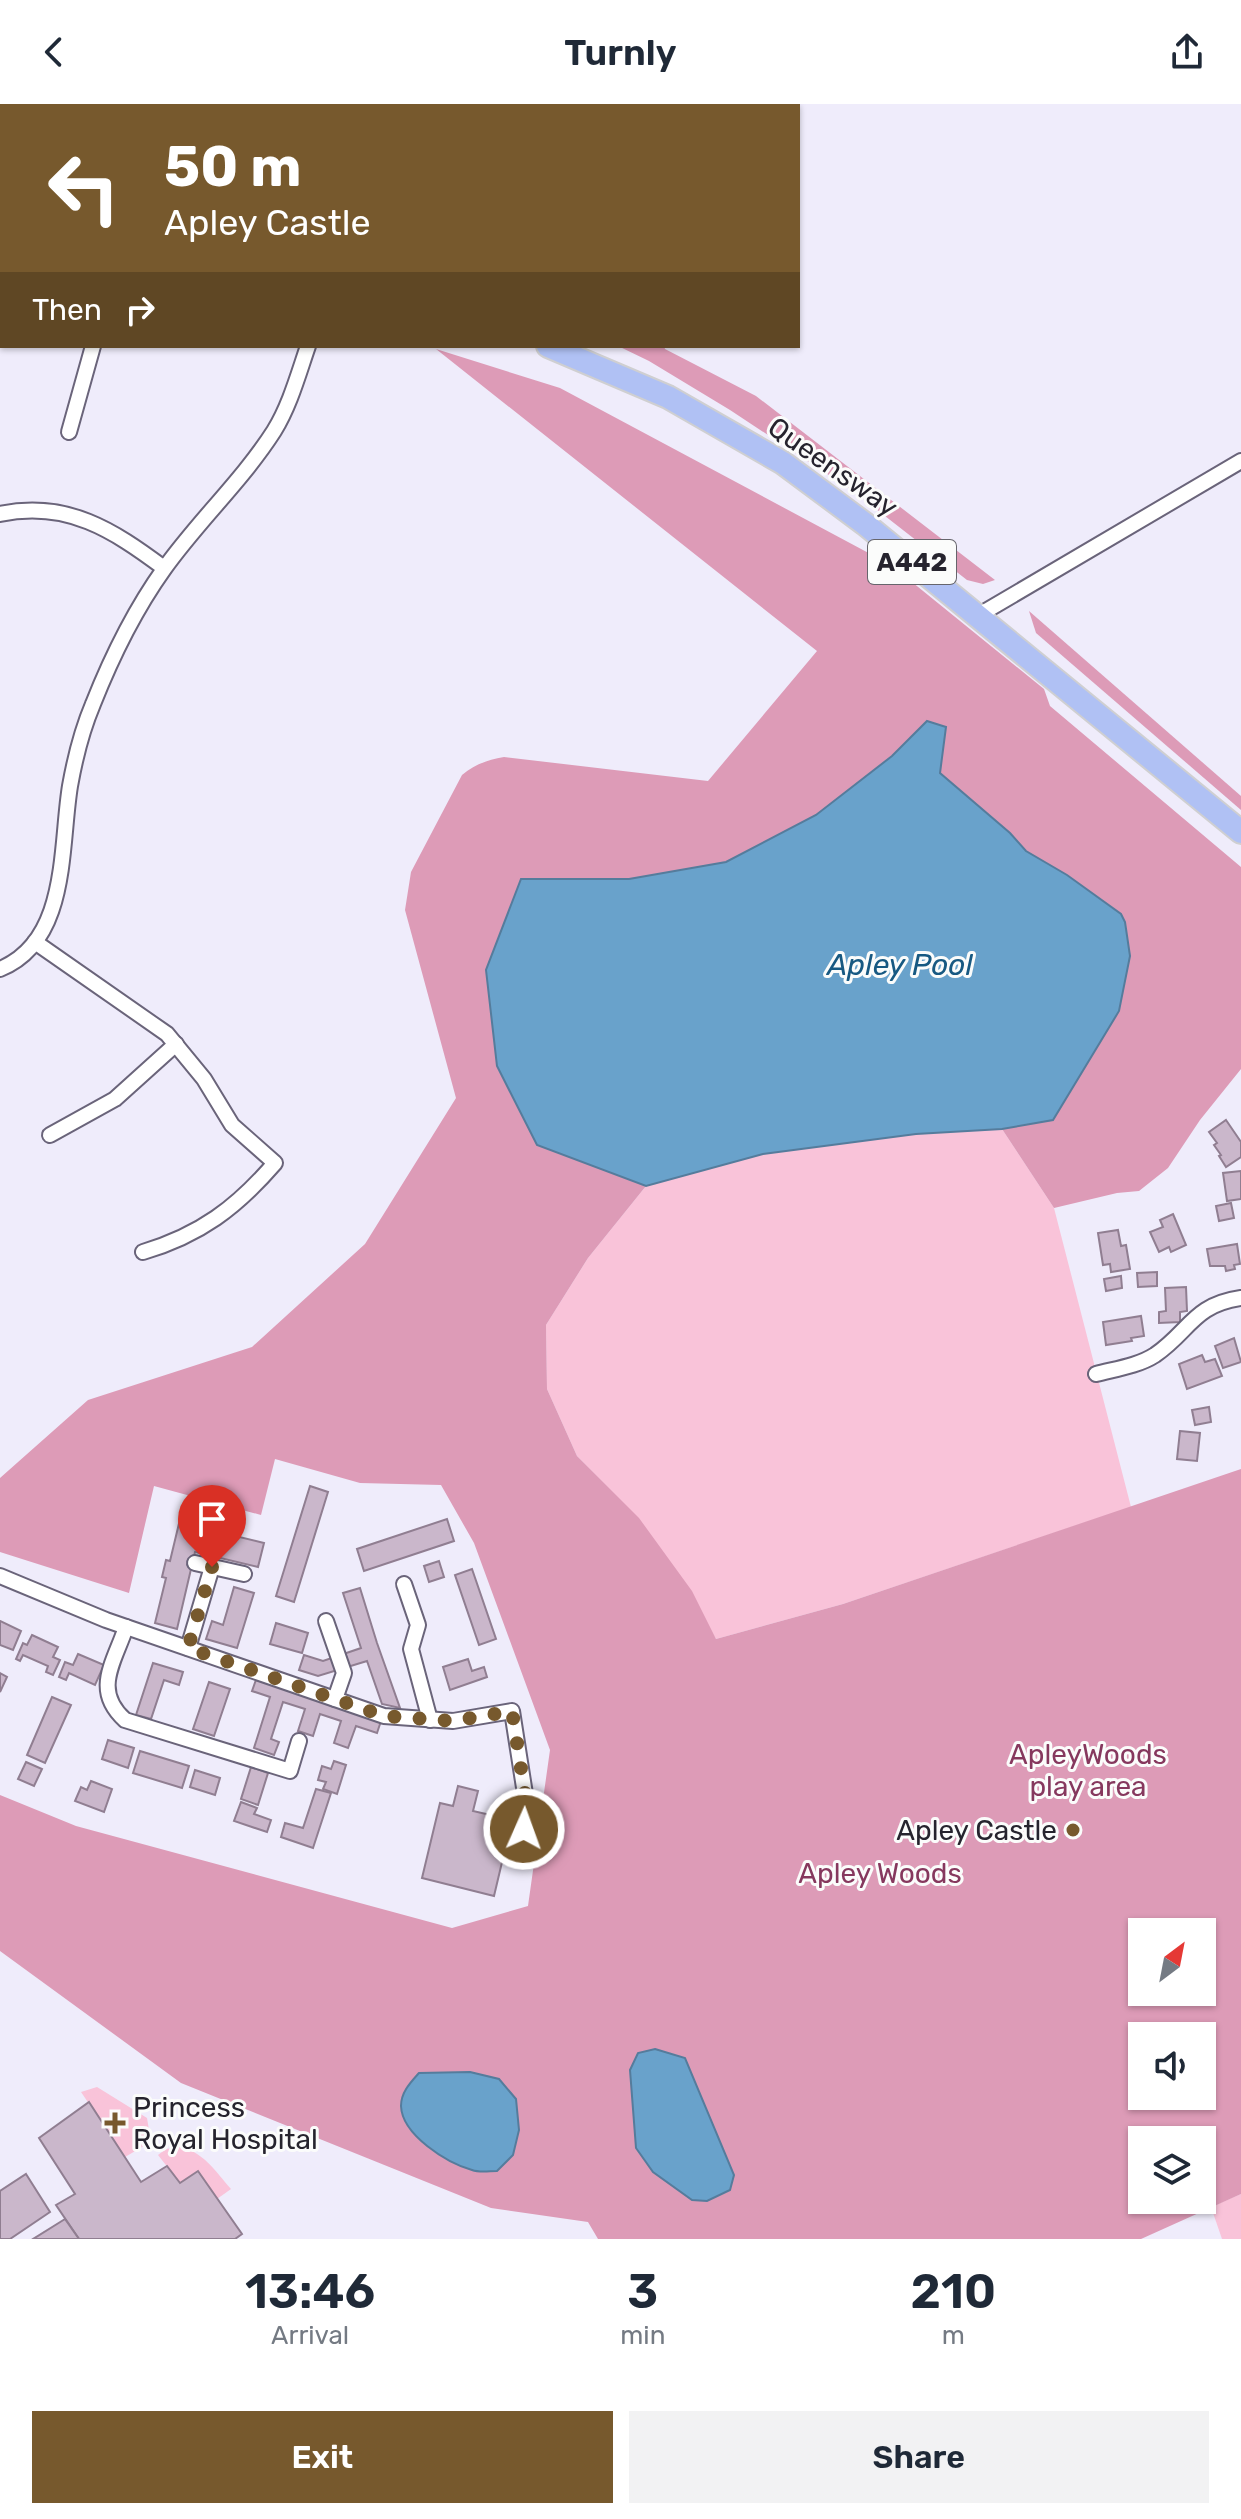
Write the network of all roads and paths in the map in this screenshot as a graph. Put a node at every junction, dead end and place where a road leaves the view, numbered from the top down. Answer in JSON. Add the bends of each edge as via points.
{"nodes":[{"id":1,"x":92,"y":348,"type":"edge"},
{"id":2,"x":307,"y":348,"type":"edge"},
{"id":3,"x":553,"y":348,"type":"edge"},
{"id":4,"x":69,"y":432,"type":"dead end"},
{"id":5,"x":1241,"y":461,"type":"edge"},
{"id":6,"x":0,"y":514,"type":"edge"},
{"id":7,"x":164,"y":568,"type":"junction"},
{"id":8,"x":979,"y":615,"type":"junction"},
{"id":9,"x":1241,"y":832,"type":"edge"},
{"id":10,"x":35,"y":942,"type":"junction"},
{"id":11,"x":0,"y":969,"type":"edge"},
{"id":12,"x":176,"y":1044,"type":"junction"},
{"id":13,"x":50,"y":1135,"type":"dead end"},
{"id":14,"x":143,"y":1252,"type":"dead end"},
{"id":15,"x":1241,"y":1298,"type":"edge"},
{"id":16,"x":1096,"y":1374,"type":"dead end"},
{"id":17,"x":195,"y":1563,"type":"dead end"},
{"id":18,"x":212,"y":1567,"type":"junction"},
{"id":19,"x":244,"y":1574,"type":"dead end"},
{"id":20,"x":0,"y":1576,"type":"edge"},
{"id":21,"x":404,"y":1584,"type":"dead end"},
{"id":22,"x":326,"y":1621,"type":"dead end"},
{"id":23,"x":126,"y":1627,"type":"junction"},
{"id":24,"x":188,"y":1648,"type":"junction"},
{"id":25,"x":335,"y":1699,"type":"junction"},
{"id":26,"x":430,"y":1720,"type":"junction"},
{"id":27,"x":299,"y":1741,"type":"dead end"},
{"id":28,"x":520,"y":1849,"type":"dead end"}],
"edges":[{"from":1,"to":4,"type":"street"},
{"from":2,"to":7,"type":"street","via":[[273,431]]},
{"from":3,"to":8,"type":"main road","name":"Queensway","number":"A442","via":[[668,397],[783,463]]},
{"from":5,"to":8,"type":"street"},
{"from":6,"to":7,"type":"street","via":[[31,510],[84,519],[130,542]]},
{"from":7,"to":10,"type":"street","via":[[122,637],[88,715],[70,788],[54,901]]},
{"from":8,"to":9,"type":"main road","name":"Queensway","number":"A442"},
{"from":10,"to":11,"type":"street"},
{"from":10,"to":12,"type":"street"},
{"from":12,"to":13,"type":"street","via":[[115,1099]]},
{"from":12,"to":14,"type":"street","via":[[232,1125],[275,1163],[220,1216],[189,1235]]},
{"from":15,"to":16,"type":"street","via":[[1219,1301],[1139,1363]]},
{"from":17,"to":18,"type":"street"},
{"from":18,"to":19,"type":"street"},
{"from":18,"to":24,"type":"street"},
{"from":20,"to":23,"type":"street"},
{"from":21,"to":26,"type":"street","via":[[418,1625],[411,1649]]},
{"from":22,"to":25,"type":"street","via":[[344,1673]]},
{"from":23,"to":24,"type":"street"},
{"from":23,"to":27,"type":"street","via":[[107,1681],[112,1708],[125,1720],[290,1771]]},
{"from":24,"to":25,"type":"street"},
{"from":25,"to":26,"type":"street","via":[[384,1716]]},
{"from":26,"to":28,"type":"street","via":[[512,1711],[525,1794]]}]}
